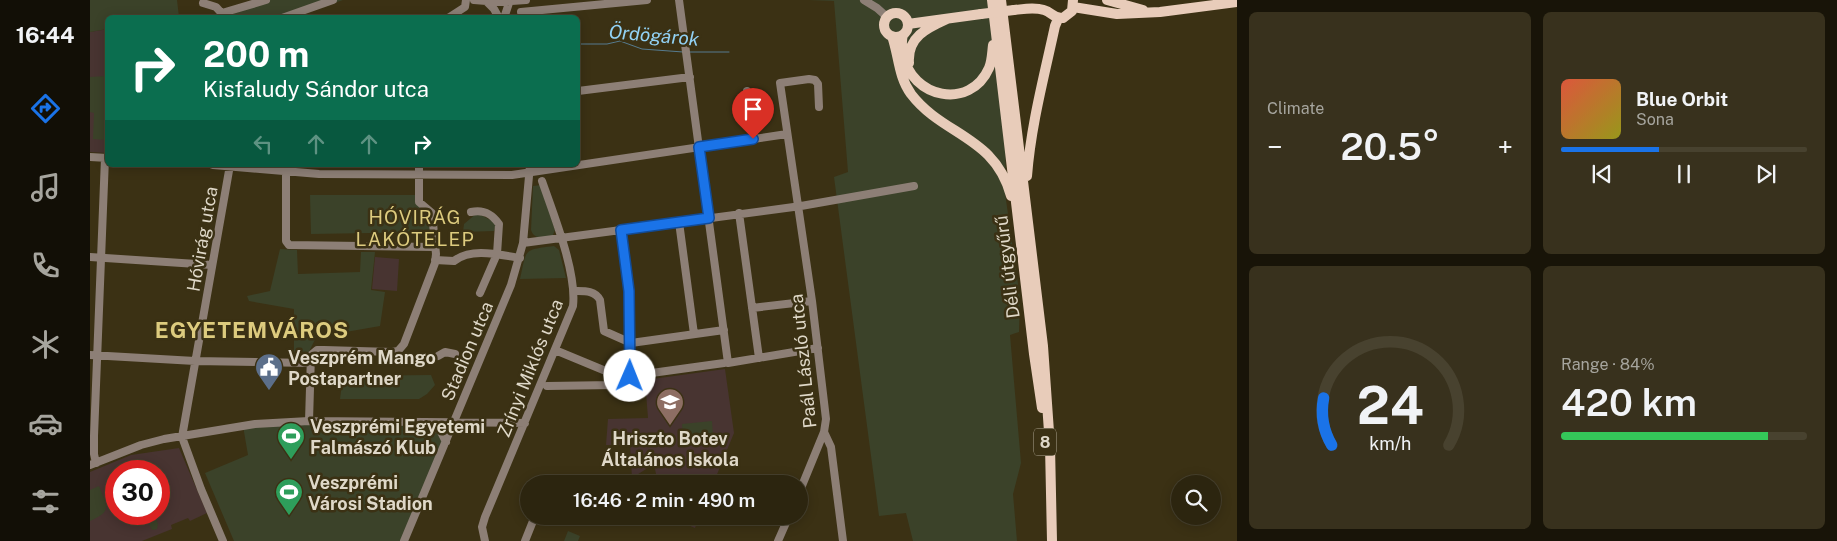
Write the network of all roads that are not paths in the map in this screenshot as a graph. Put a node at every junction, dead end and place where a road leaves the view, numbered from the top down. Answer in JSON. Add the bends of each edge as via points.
{"nodes":[{"id":1,"x":266,"y":0,"type":"edge"},
{"id":2,"x":334,"y":0,"type":"edge"},
{"id":3,"x":466,"y":0,"type":"edge"},
{"id":4,"x":474,"y":0,"type":"edge"},
{"id":5,"x":526,"y":0,"type":"edge"},
{"id":6,"x":647,"y":0,"type":"edge"},
{"id":7,"x":679,"y":0,"type":"edge"},
{"id":8,"x":864,"y":0,"type":"edge"},
{"id":9,"x":992,"y":0,"type":"edge"},
{"id":10,"x":1001,"y":0,"type":"edge"},
{"id":11,"x":1043,"y":0,"type":"edge"},
{"id":12,"x":1106,"y":0,"type":"edge"},
{"id":13,"x":486,"y":1,"type":"junction"},
{"id":14,"x":510,"y":1,"type":"edge"},
{"id":15,"x":1237,"y":2,"type":"edge"},
{"id":16,"x":203,"y":3,"type":"dead end"},
{"id":17,"x":1073,"y":4,"type":"edge"},
{"id":18,"x":1032,"y":8,"type":"junction"},
{"id":19,"x":521,"y":12,"type":"dead end"},
{"id":20,"x":1149,"y":12,"type":"junction"},
{"id":21,"x":224,"y":15,"type":"edge"},
{"id":22,"x":291,"y":15,"type":"edge"},
{"id":23,"x":453,"y":15,"type":"edge"},
{"id":24,"x":497,"y":15,"type":"edge"},
{"id":25,"x":505,"y":15,"type":"edge"},
{"id":26,"x":887,"y":17,"type":"junction"},
{"id":27,"x":1058,"y":18,"type":"junction"},
{"id":28,"x":948,"y":19,"type":"junction"},
{"id":29,"x":908,"y":24,"type":"junction"},
{"id":30,"x":995,"y":24,"type":"junction"},
{"id":31,"x":897,"y":35,"type":"junction"},
{"id":32,"x":911,"y":74,"type":"junction"},
{"id":33,"x":690,"y":77,"type":"junction"},
{"id":34,"x":580,"y":91,"type":"edge"},
{"id":35,"x":747,"y":91,"type":"dead end"},
{"id":36,"x":819,"y":107,"type":"dead end"},
{"id":37,"x":787,"y":134,"type":"junction"},
{"id":38,"x":753,"y":139,"type":"junction"},
{"id":39,"x":699,"y":147,"type":"junction"},
{"id":40,"x":90,"y":157,"type":"edge"},
{"id":41,"x":105,"y":158,"type":"edge"},
{"id":42,"x":580,"y":162,"type":"edge"},
{"id":43,"x":105,"y":167,"type":"edge"},
{"id":44,"x":230,"y":167,"type":"edge"},
{"id":45,"x":239,"y":167,"type":"edge"},
{"id":46,"x":418,"y":167,"type":"edge"},
{"id":47,"x":448,"y":167,"type":"edge"},
{"id":48,"x":545,"y":167,"type":"edge"},
{"id":49,"x":530,"y":169,"type":"edge"},
{"id":50,"x":286,"y":172,"type":"junction"},
{"id":51,"x":448,"y":175,"type":"junction"},
{"id":52,"x":512,"y":175,"type":"junction"},
{"id":53,"x":419,"y":176,"type":"junction"},
{"id":54,"x":542,"y":181,"type":"dead end"},
{"id":55,"x":914,"y":186,"type":"dead end"},
{"id":56,"x":527,"y":195,"type":"junction"},
{"id":57,"x":1025,"y":200,"type":"junction"},
{"id":58,"x":798,"y":207,"type":"junction"},
{"id":59,"x":471,"y":212,"type":"dead end"},
{"id":60,"x":738,"y":213,"type":"junction"},
{"id":61,"x":709,"y":218,"type":"junction"},
{"id":62,"x":1018,"y":220,"type":"junction"},
{"id":63,"x":679,"y":222,"type":"junction"},
{"id":64,"x":621,"y":230,"type":"junction"},
{"id":65,"x":561,"y":238,"type":"junction"},
{"id":66,"x":523,"y":244,"type":"junction"},
{"id":67,"x":436,"y":247,"type":"junction"},
{"id":68,"x":497,"y":254,"type":"junction"},
{"id":69,"x":90,"y":257,"type":"edge"},
{"id":70,"x":100,"y":257,"type":"junction"},
{"id":71,"x":520,"y":258,"type":"junction"},
{"id":72,"x":435,"y":260,"type":"junction"},
{"id":73,"x":212,"y":265,"type":"junction"},
{"id":74,"x":574,"y":291,"type":"junction"},
{"id":75,"x":480,"y":293,"type":"dead end"},
{"id":76,"x":812,"y":301,"type":"junction"},
{"id":77,"x":752,"y":308,"type":"junction"},
{"id":78,"x":724,"y":330,"type":"junction"},
{"id":79,"x":694,"y":334,"type":"junction"},
{"id":80,"x":631,"y":343,"type":"junction"},
{"id":81,"x":818,"y":348,"type":"junction"},
{"id":82,"x":555,"y":350,"type":"junction"},
{"id":83,"x":454,"y":354,"type":"dead end"},
{"id":84,"x":93,"y":355,"type":"edge"},
{"id":85,"x":438,"y":356,"type":"dead end"},
{"id":86,"x":759,"y":358,"type":"junction"},
{"id":87,"x":195,"y":361,"type":"junction"},
{"id":88,"x":310,"y":363,"type":"junction"},
{"id":89,"x":726,"y":363,"type":"junction"},
{"id":90,"x":630,"y":376,"type":"junction"},
{"id":91,"x":620,"y":377,"type":"junction"},
{"id":92,"x":547,"y":386,"type":"dead end"},
{"id":93,"x":309,"y":422,"type":"junction"},
{"id":94,"x":422,"y":422,"type":"junction"},
{"id":95,"x":454,"y":423,"type":"junction"},
{"id":96,"x":525,"y":423,"type":"junction"},
{"id":97,"x":824,"y":432,"type":"junction"},
{"id":98,"x":92,"y":436,"type":"edge"},
{"id":99,"x":182,"y":436,"type":"junction"},
{"id":100,"x":446,"y":442,"type":"junction"},
{"id":101,"x":93,"y":464,"type":"edge"},
{"id":102,"x":806,"y":475,"type":"edge"},
{"id":103,"x":531,"y":525,"type":"edge"},
{"id":104,"x":785,"y":525,"type":"edge"},
{"id":105,"x":1052,"y":536,"type":"edge"},
{"id":106,"x":484,"y":538,"type":"edge"},
{"id":107,"x":224,"y":541,"type":"edge"},
{"id":108,"x":404,"y":541,"type":"edge"},
{"id":109,"x":524,"y":541,"type":"edge"},
{"id":110,"x":778,"y":541,"type":"edge"},
{"id":111,"x":843,"y":541,"type":"edge"}],
"edges":[{"from":1,"to":21,"type":"street"},
{"from":2,"to":22,"type":"street"},
{"from":3,"to":23,"type":"street","via":[[465,7]]},
{"from":4,"to":13,"type":"street"},
{"from":5,"to":14,"type":"street"},
{"from":6,"to":19,"type":"street"},
{"from":7,"to":33,"type":"street"},
{"from":8,"to":26,"type":"street"},
{"from":9,"to":30,"type":"main road","name":"Déli útgyűrű","number":"8"},
{"from":10,"to":57,"type":"main road","name":"Déli útgyűrű","number":"8"},
{"from":11,"to":18,"type":"main road"},
{"from":12,"to":20,"type":"main road"},
{"from":13,"to":14,"type":"street"},
{"from":13,"to":24,"type":"street"},
{"from":14,"to":25,"type":"street"},
{"from":15,"to":20,"type":"main road"},
{"from":16,"to":21,"type":"street"},
{"from":17,"to":20,"type":"main road","via":[[1117,14]]},
{"from":17,"to":27,"type":"main road","via":[[1066,17]]},
{"from":18,"to":27,"type":"main road","via":[[1048,11]]},
{"from":18,"to":28,"type":"main road","bridge":true},
{"from":26,"to":29,"type":"main road","via":[[899,14]]},
{"from":26,"to":31,"type":"main road","via":[[886,32]]},
{"from":27,"to":57,"type":"main road","via":[[1029,145]]},
{"from":28,"to":29,"type":"main road"},
{"from":28,"to":32,"type":"main road","via":[[927,28],[914,40],[909,53]]},
{"from":29,"to":31,"type":"main road","via":[[907,30]]},
{"from":30,"to":32,"type":"main road","via":[[989,69],[974,87],[958,94],[942,94],[922,86]]},
{"from":30,"to":62,"type":"main road","name":"Déli útgyűrű","number":"8"},
{"from":31,"to":32,"type":"main road","via":[[902,39],[904,59]]},
{"from":31,"to":62,"type":"main road","via":[[901,74],[908,89],[928,112],[988,154],[1008,186]]},
{"from":33,"to":34,"type":"street"},
{"from":33,"to":39,"type":"street"},
{"from":35,"to":38,"type":"street"},
{"from":36,"to":37,"type":"street","name":"Paál László utca","via":[[818,84],[814,80],[780,83]]},
{"from":37,"to":38,"type":"street"},
{"from":37,"to":58,"type":"street","name":"Paál László utca"},
{"from":38,"to":39,"type":"street"},
{"from":39,"to":42,"type":"street"},
{"from":39,"to":61,"type":"street"},
{"from":40,"to":41,"type":"street"},
{"from":43,"to":70,"type":"street"},
{"from":44,"to":73,"type":"street","name":"Hóvirág utca"},
{"from":45,"to":50,"type":"street"},
{"from":46,"to":53,"type":"street"},
{"from":47,"to":51,"type":"street"},
{"from":48,"to":49,"type":"street"},
{"from":49,"to":52,"type":"street"},
{"from":49,"to":56,"type":"street","name":"Stadion utca"},
{"from":50,"to":53,"type":"street"},
{"from":50,"to":67,"type":"street","via":[[286,241],[289,245]]},
{"from":51,"to":52,"type":"street"},
{"from":51,"to":53,"type":"street"},
{"from":52,"to":56,"type":"street","via":[[520,179]]},
{"from":53,"to":67,"type":"street","via":[[419,202],[432,213]]},
{"from":54,"to":65,"type":"street","name":"Zrínyi Miklós utca"},
{"from":55,"to":58,"type":"street"},
{"from":56,"to":66,"type":"street","name":"Stadion utca"},
{"from":57,"to":105,"type":"main road","name":"Déli útgyűrű","number":"8","via":[[1047,389]]},
{"from":58,"to":60,"type":"street"},
{"from":58,"to":76,"type":"street","name":"Paál László utca"},
{"from":59,"to":68,"type":"street","via":[[479,210],[492,214],[499,224]]},
{"from":60,"to":61,"type":"street"},
{"from":60,"to":77,"type":"street"},
{"from":61,"to":63,"type":"street"},
{"from":61,"to":78,"type":"street"},
{"from":62,"to":105,"type":"main road","name":"Déli útgyűrű","number":"8","via":[[1042,404]]},
{"from":63,"to":64,"type":"street"},
{"from":63,"to":79,"type":"street"},
{"from":64,"to":65,"type":"street"},
{"from":64,"to":80,"type":"street","via":[[629,291]]},
{"from":65,"to":66,"type":"street"},
{"from":65,"to":74,"type":"street","name":"Zrínyi Miklós utca"},
{"from":66,"to":71,"type":"street","name":"Stadion utca"},
{"from":67,"to":72,"type":"street"},
{"from":68,"to":71,"type":"street"},
{"from":68,"to":72,"type":"street","via":[[472,254],[454,261]]},
{"from":68,"to":75,"type":"street"},
{"from":69,"to":70,"type":"street"},
{"from":70,"to":73,"type":"street"},
{"from":70,"to":84,"type":"street"},
{"from":71,"to":95,"type":"street","name":"Stadion utca"},
{"from":72,"to":88,"type":"street","via":[[402,347],[392,352],[317,350]]},
{"from":73,"to":87,"type":"street","name":"Hóvirág utca"},
{"from":74,"to":80,"type":"street","via":[[598,295],[604,331]]},
{"from":74,"to":82,"type":"street","name":"Zrínyi Miklós utca","via":[[572,311]]},
{"from":76,"to":77,"type":"street"},
{"from":76,"to":81,"type":"street","name":"Paál László utca"},
{"from":77,"to":86,"type":"street"},
{"from":78,"to":79,"type":"street"},
{"from":78,"to":89,"type":"street"},
{"from":79,"to":80,"type":"street"},
{"from":80,"to":90,"type":"street"},
{"from":81,"to":86,"type":"street"},
{"from":81,"to":97,"type":"street","name":"Paál László utca","via":[[826,419]]},
{"from":82,"to":91,"type":"street"},
{"from":82,"to":96,"type":"street","name":"Zrínyi Miklós utca"},
{"from":83,"to":85,"type":"street","via":[[445,352]]},
{"from":84,"to":87,"type":"street"},
{"from":84,"to":98,"type":"street"},
{"from":86,"to":89,"type":"street"},
{"from":87,"to":88,"type":"street"},
{"from":87,"to":99,"type":"street","name":"Hóvirág utca"},
{"from":88,"to":93,"type":"street"},
{"from":89,"to":90,"type":"street"},
{"from":90,"to":91,"type":"street"},
{"from":91,"to":92,"type":"street","via":[[613,385]]},
{"from":93,"to":94,"type":"street"},
{"from":93,"to":99,"type":"street","via":[[255,424]]},
{"from":94,"to":95,"type":"street"},
{"from":94,"to":100,"type":"street","via":[[440,430]]},
{"from":95,"to":96,"type":"street"},
{"from":95,"to":100,"type":"street","name":"Stadion utca"},
{"from":96,"to":106,"type":"street","name":"Zrínyi Miklós utca","via":[[485,517],[482,527]]},
{"from":97,"to":102,"type":"street"},
{"from":97,"to":111,"type":"street","name":"Paál László utca","via":[[831,447]]},
{"from":98,"to":101,"type":"street"},
{"from":99,"to":101,"type":"street","via":[[142,445]]},
{"from":99,"to":107,"type":"street"},
{"from":100,"to":108,"type":"street","name":"Stadion utca"},
{"from":103,"to":109,"type":"street"},
{"from":104,"to":110,"type":"street"}]}
